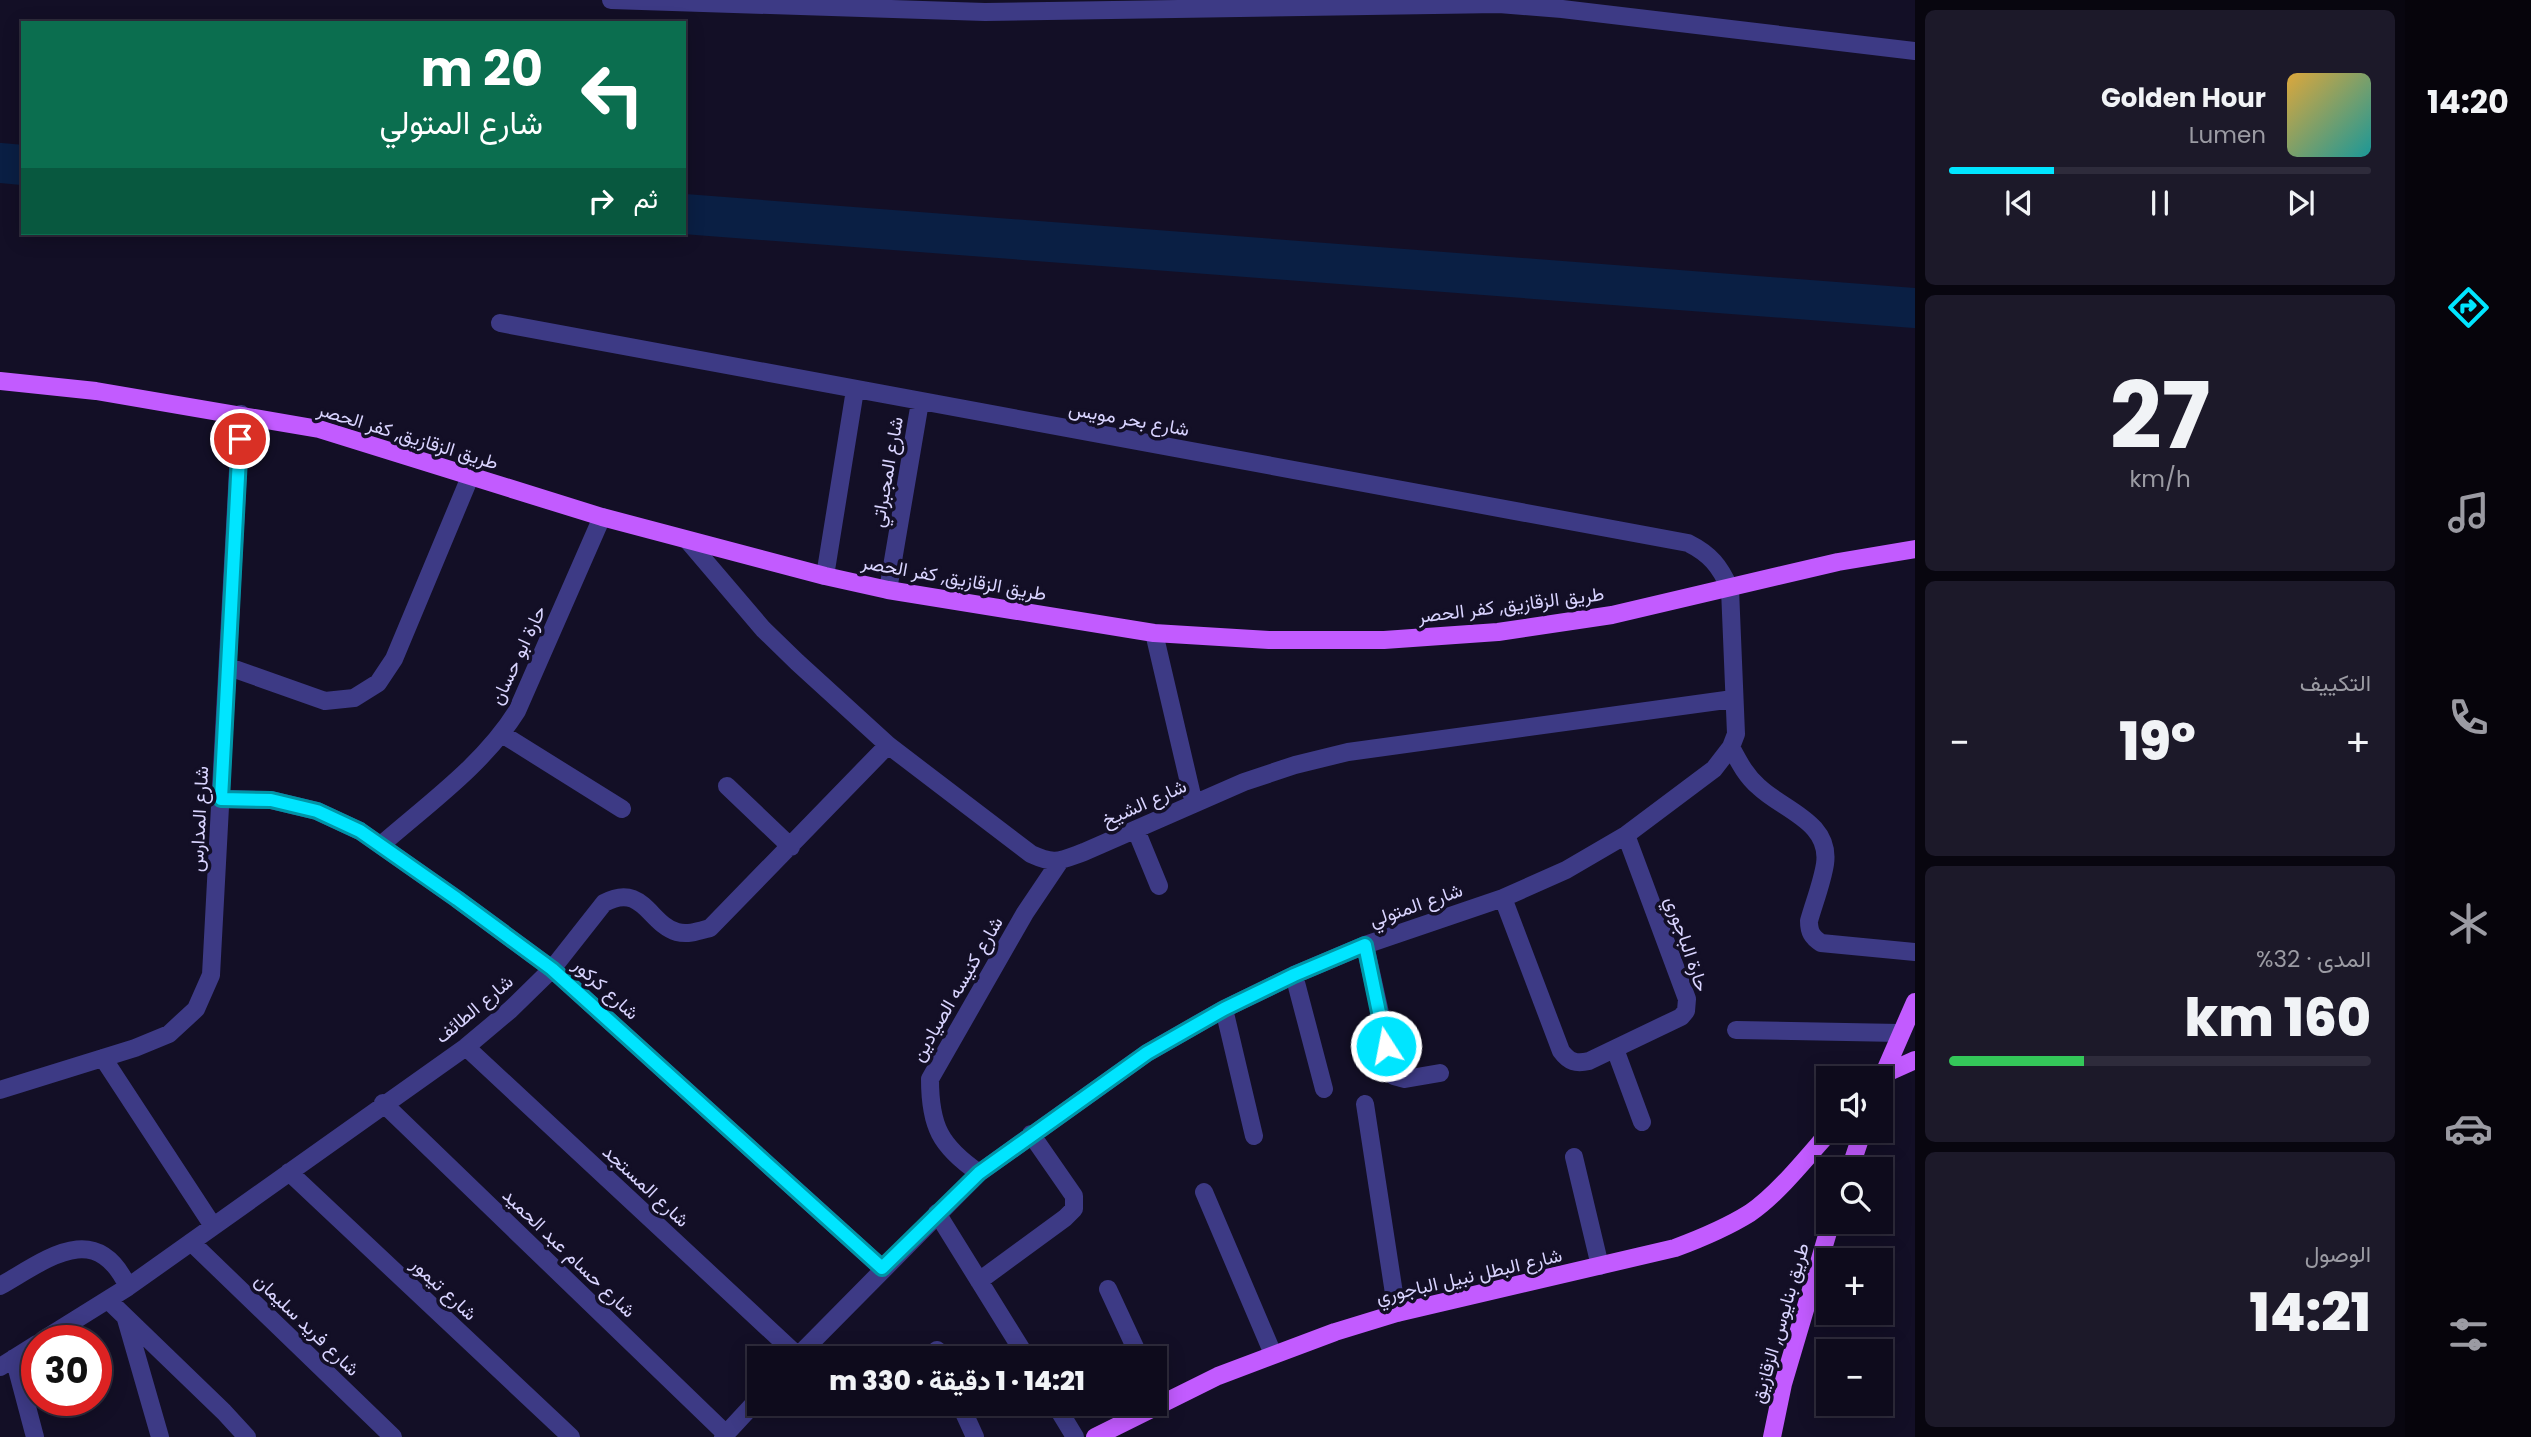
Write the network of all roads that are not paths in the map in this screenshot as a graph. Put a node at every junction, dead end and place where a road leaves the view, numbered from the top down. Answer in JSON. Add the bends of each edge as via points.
{"nodes":[{"id":1,"x":611,"y":0,"type":"edge"},
{"id":2,"x":740,"y":2,"type":"edge"},
{"id":3,"x":872,"y":5,"type":"edge"},
{"id":4,"x":1562,"y":5,"type":"edge"},
{"id":5,"x":985,"y":6,"type":"edge"},
{"id":6,"x":1915,"y":51,"type":"edge"},
{"id":7,"x":500,"y":323,"type":"dead end"},
{"id":8,"x":0,"y":380,"type":"edge"},
{"id":9,"x":855,"y":390,"type":"junction"},
{"id":10,"x":920,"y":402,"type":"junction"},
{"id":11,"x":241,"y":414,"type":"junction"},
{"id":12,"x":470,"y":477,"type":"junction"},
{"id":13,"x":602,"y":517,"type":"junction"},
{"id":14,"x":688,"y":541,"type":"junction"},
{"id":15,"x":1915,"y":549,"type":"edge"},
{"id":16,"x":825,"y":576,"type":"junction"},
{"id":17,"x":1730,"y":589,"type":"junction"},
{"id":18,"x":888,"y":590,"type":"junction"},
{"id":19,"x":1154,"y":633,"type":"junction"},
{"id":20,"x":229,"y":667,"type":"junction"},
{"id":21,"x":1733,"y":699,"type":"junction"},
{"id":22,"x":502,"y":734,"type":"junction"},
{"id":23,"x":888,"y":745,"type":"junction"},
{"id":24,"x":1731,"y":747,"type":"junction"},
{"id":25,"x":727,"y":786,"type":"dead end"},
{"id":26,"x":221,"y":799,"type":"junction"},
{"id":27,"x":1194,"y":804,"type":"junction"},
{"id":28,"x":622,"y":809,"type":"dead end"},
{"id":29,"x":1136,"y":830,"type":"junction"},
{"id":30,"x":1626,"y":835,"type":"junction"},
{"id":31,"x":381,"y":845,"type":"junction"},
{"id":32,"x":790,"y":847,"type":"junction"},
{"id":33,"x":1060,"y":861,"type":"junction"},
{"id":34,"x":1159,"y":886,"type":"dead end"},
{"id":35,"x":1503,"y":898,"type":"junction"},
{"id":36,"x":1365,"y":945,"type":"junction"},
{"id":37,"x":1915,"y":952,"type":"edge"},
{"id":38,"x":552,"y":969,"type":"junction"},
{"id":39,"x":1294,"y":975,"type":"junction"},
{"id":40,"x":1915,"y":1002,"type":"edge"},
{"id":41,"x":1224,"y":1009,"type":"junction"},
{"id":42,"x":1736,"y":1030,"type":"dead end"},
{"id":43,"x":1900,"y":1033,"type":"junction"},
{"id":44,"x":466,"y":1047,"type":"junction"},
{"id":45,"x":1615,"y":1049,"type":"junction"},
{"id":46,"x":103,"y":1058,"type":"junction"},
{"id":47,"x":1915,"y":1060,"type":"edge"},
{"id":48,"x":1886,"y":1066,"type":"edge"},
{"id":49,"x":1893,"y":1071,"type":"edge"},
{"id":50,"x":1440,"y":1073,"type":"dead end"},
{"id":51,"x":1324,"y":1089,"type":"dead end"},
{"id":52,"x":0,"y":1090,"type":"edge"},
{"id":53,"x":383,"y":1103,"type":"junction"},
{"id":54,"x":1365,"y":1104,"type":"dead end"},
{"id":55,"x":1642,"y":1122,"type":"dead end"},
{"id":56,"x":1031,"y":1134,"type":"junction"},
{"id":57,"x":1254,"y":1136,"type":"dead end"},
{"id":58,"x":1819,"y":1143,"type":"edge"},
{"id":59,"x":1574,"y":1157,"type":"dead end"},
{"id":60,"x":289,"y":1172,"type":"junction"},
{"id":61,"x":979,"y":1173,"type":"junction"},
{"id":62,"x":1204,"y":1192,"type":"dead end"},
{"id":63,"x":937,"y":1213,"type":"junction"},
{"id":64,"x":214,"y":1226,"type":"junction"},
{"id":65,"x":1827,"y":1234,"type":"edge"},
{"id":66,"x":191,"y":1242,"type":"junction"},
{"id":67,"x":1600,"y":1266,"type":"junction"},
{"id":68,"x":882,"y":1268,"type":"junction"},
{"id":69,"x":979,"y":1281,"type":"junction"},
{"id":70,"x":0,"y":1286,"type":"edge"},
{"id":71,"x":128,"y":1287,"type":"junction"},
{"id":72,"x":1108,"y":1289,"type":"dead end"},
{"id":73,"x":108,"y":1300,"type":"junction"},
{"id":74,"x":1397,"y":1313,"type":"junction"},
{"id":75,"x":125,"y":1317,"type":"junction"},
{"id":76,"x":67,"y":1325,"type":"edge"},
{"id":77,"x":785,"y":1346,"type":"edge"},
{"id":78,"x":808,"y":1346,"type":"edge"},
{"id":79,"x":1020,"y":1346,"type":"edge"},
{"id":80,"x":1134,"y":1346,"type":"edge"},
{"id":81,"x":1273,"y":1354,"type":"junction"},
{"id":82,"x":7,"y":1363,"type":"edge"},
{"id":83,"x":1167,"y":1394,"type":"edge"},
{"id":84,"x":747,"y":1411,"type":"edge"},
{"id":85,"x":965,"y":1416,"type":"edge"},
{"id":86,"x":1062,"y":1416,"type":"edge"},
{"id":87,"x":1128,"y":1416,"type":"edge"},
{"id":88,"x":725,"y":1435,"type":"edge"},
{"id":89,"x":35,"y":1437,"type":"edge"},
{"id":90,"x":160,"y":1437,"type":"edge"},
{"id":91,"x":247,"y":1437,"type":"edge"},
{"id":92,"x":393,"y":1437,"type":"edge"},
{"id":93,"x":571,"y":1437,"type":"edge"},
{"id":94,"x":975,"y":1437,"type":"edge"},
{"id":95,"x":1075,"y":1437,"type":"edge"},
{"id":96,"x":1095,"y":1437,"type":"edge"},
{"id":97,"x":1772,"y":1437,"type":"edge"}],
"edges":[{"from":1,"to":2,"type":"street"},
{"from":2,"to":3,"type":"street"},
{"from":3,"to":5,"type":"street"},
{"from":4,"to":5,"type":"street"},
{"from":4,"to":6,"type":"street"},
{"from":7,"to":9,"type":"street","name":"شارع بحر مويس"},
{"from":8,"to":11,"type":"main road","name":"طريق الزقازيق, كفر الحصر"},
{"from":9,"to":10,"type":"street","name":"شارع بحر مويس"},
{"from":9,"to":16,"type":"street"},
{"from":10,"to":17,"type":"street","name":"شارع بحر مويس","via":[[1688,543],[1706,552],[1721,568]]},
{"from":10,"to":18,"type":"street","name":"شارع المجبراتي"},
{"from":11,"to":12,"type":"main road","name":"طريق الزقازيق, كفر الحصر","via":[[319,429]]},
{"from":11,"to":20,"type":"street","name":"شارع المدارس"},
{"from":12,"to":13,"type":"main road","name":"طريق الزقازيق, كفر الحصر"},
{"from":12,"to":20,"type":"street","via":[[394,659],[379,683],[354,698],[325,701]]},
{"from":13,"to":14,"type":"main road","name":"طريق الزقازيق, كفر الحصر"},
{"from":13,"to":22,"type":"street","name":"حارة ابو حسان","via":[[517,711]]},
{"from":14,"to":16,"type":"main road","name":"طريق الزقازيق, كفر الحصر"},
{"from":14,"to":23,"type":"street","via":[[763,629]]},
{"from":15,"to":17,"type":"main road","name":"طريق الزقازيق, كفر الحصر","via":[[1838,562]]},
{"from":16,"to":18,"type":"main road","name":"طريق الزقازيق, كفر الحصر"},
{"from":17,"to":19,"type":"main road","name":"طريق الزقازيق, كفر الحصر","via":[[1612,615],[1498,632],[1384,640]]},
{"from":17,"to":21,"type":"street"},
{"from":18,"to":19,"type":"main road","name":"طريق الزقازيق, كفر الحصر"},
{"from":19,"to":27,"type":"street"},
{"from":20,"to":26,"type":"street","name":"شارع المدارس"},
{"from":21,"to":24,"type":"street","via":[[1736,734]]},
{"from":21,"to":27,"type":"street","name":"شارع الشيخ","via":[[1348,752],[1244,782]]},
{"from":22,"to":28,"type":"street"},
{"from":22,"to":31,"type":"street","name":"حارة ابو حسان"},
{"from":23,"to":32,"type":"street","name":"شارع الطائف"},
{"from":23,"to":33,"type":"street","via":[[1031,854],[1048,862]]},
{"from":24,"to":30,"type":"street","name":"شارع المتولي","via":[[1714,769]]},
{"from":24,"to":37,"type":"street","via":[[1756,785],[1808,820],[1825,847],[1809,921],[1814,938],[1821,943]]},
{"from":25,"to":32,"type":"street"},
{"from":26,"to":31,"type":"street","name":"شارع كركور","via":[[271,800],[317,811]]},
{"from":26,"to":46,"type":"street","name":"شارع المدارس","via":[[211,975],[196,1009],[169,1034]]},
{"from":27,"to":29,"type":"street","name":"شارع الشيخ"},
{"from":29,"to":33,"type":"street","name":"شارع الشيخ"},
{"from":29,"to":34,"type":"street"},
{"from":30,"to":35,"type":"street","name":"شارع المتولي","via":[[1566,870]]},
{"from":30,"to":45,"type":"street","name":"حارة الباجوري","via":[[1687,1005],[1681,1017]]},
{"from":31,"to":38,"type":"street","name":"شارع كركور"},
{"from":32,"to":38,"type":"street","name":"شارع الطائف","via":[[710,928],[674,932],[639,903],[615,897],[604,903]]},
{"from":33,"to":61,"type":"street","name":"شارع كنيسه الصيادين","via":[[1024,913],[930,1079],[930,1108],[940,1136],[958,1158]]},
{"from":35,"to":36,"type":"street","name":"شارع المتولي"},
{"from":35,"to":45,"type":"street","name":"حارة الباجوري","via":[[1561,1051],[1578,1064]]},
{"from":36,"to":39,"type":"street","name":"شارع المتولي"},
{"from":36,"to":50,"type":"street","via":[[1394,1076],[1405,1079]]},
{"from":38,"to":44,"type":"street","name":"شارع الطائف"},
{"from":38,"to":68,"type":"street","name":"شارع كركور"},
{"from":39,"to":41,"type":"street","name":"شارع المتولي"},
{"from":39,"to":51,"type":"street"},
{"from":40,"to":43,"type":"main road"},
{"from":41,"to":56,"type":"street","name":"شارع المتولي","via":[[1147,1053]]},
{"from":41,"to":57,"type":"street"},
{"from":42,"to":43,"type":"street"},
{"from":43,"to":48,"type":"main road"},
{"from":44,"to":53,"type":"street","name":"شارع الطائف"},
{"from":44,"to":77,"type":"street","name":"شارع المستجد"},
{"from":45,"to":55,"type":"street"},
{"from":46,"to":52,"type":"street","name":"شارع المدارس"},
{"from":46,"to":64,"type":"street"},
{"from":47,"to":49,"type":"main road"},
{"from":53,"to":60,"type":"street","name":"شارع الطائف"},
{"from":53,"to":88,"type":"street","name":"شارع حسام عبد الحميد"},
{"from":54,"to":74,"type":"street"},
{"from":56,"to":61,"type":"street","name":"شارع المتولي"},
{"from":56,"to":69,"type":"street","via":[[1074,1196],[1074,1209]]},
{"from":58,"to":67,"type":"main road","name":"شارع البطل نبيل الباجوري","via":[[1752,1211],[1715,1233]]},
{"from":59,"to":67,"type":"street"},
{"from":60,"to":64,"type":"street","name":"شارع الطائف"},
{"from":60,"to":93,"type":"street","name":"شارع تيمور"},
{"from":61,"to":63,"type":"street","name":"شارع المتولي"},
{"from":62,"to":81,"type":"street"},
{"from":63,"to":68,"type":"street","name":"شارع المتولي"},
{"from":63,"to":69,"type":"street"},
{"from":64,"to":66,"type":"street","name":"شارع الطائف"},
{"from":65,"to":97,"type":"main road","name":"طريق بنايوس, الزقازيق"},
{"from":66,"to":71,"type":"street","name":"شارع الطائف"},
{"from":66,"to":92,"type":"street","name":"شارع فريد سليمان"},
{"from":67,"to":74,"type":"main road","name":"شارع البطل نبيل الباجوري"},
{"from":68,"to":78,"type":"street","name":"شارع المتولي"},
{"from":69,"to":79,"type":"street"},
{"from":70,"to":71,"type":"street","via":[[66,1250],[86,1249],[105,1256],[120,1269]]},
{"from":71,"to":73,"type":"street","name":"شارع الطائف"},
{"from":72,"to":80,"type":"street"},
{"from":73,"to":75,"type":"street"},
{"from":73,"to":76,"type":"street","name":"شارع الطائف"},
{"from":74,"to":81,"type":"main road","name":"شارع البطل نبيل الباجوري"},
{"from":75,"to":90,"type":"street"},
{"from":75,"to":91,"type":"street"},
{"from":81,"to":83,"type":"main road","name":"شارع البطل نبيل الباجوري"},
{"from":82,"to":89,"type":"street"},
{"from":84,"to":88,"type":"street"},
{"from":85,"to":94,"type":"street"},
{"from":86,"to":95,"type":"street"},
{"from":87,"to":96,"type":"main road","name":"شارع البطل نبيل الباجوري"}]}
